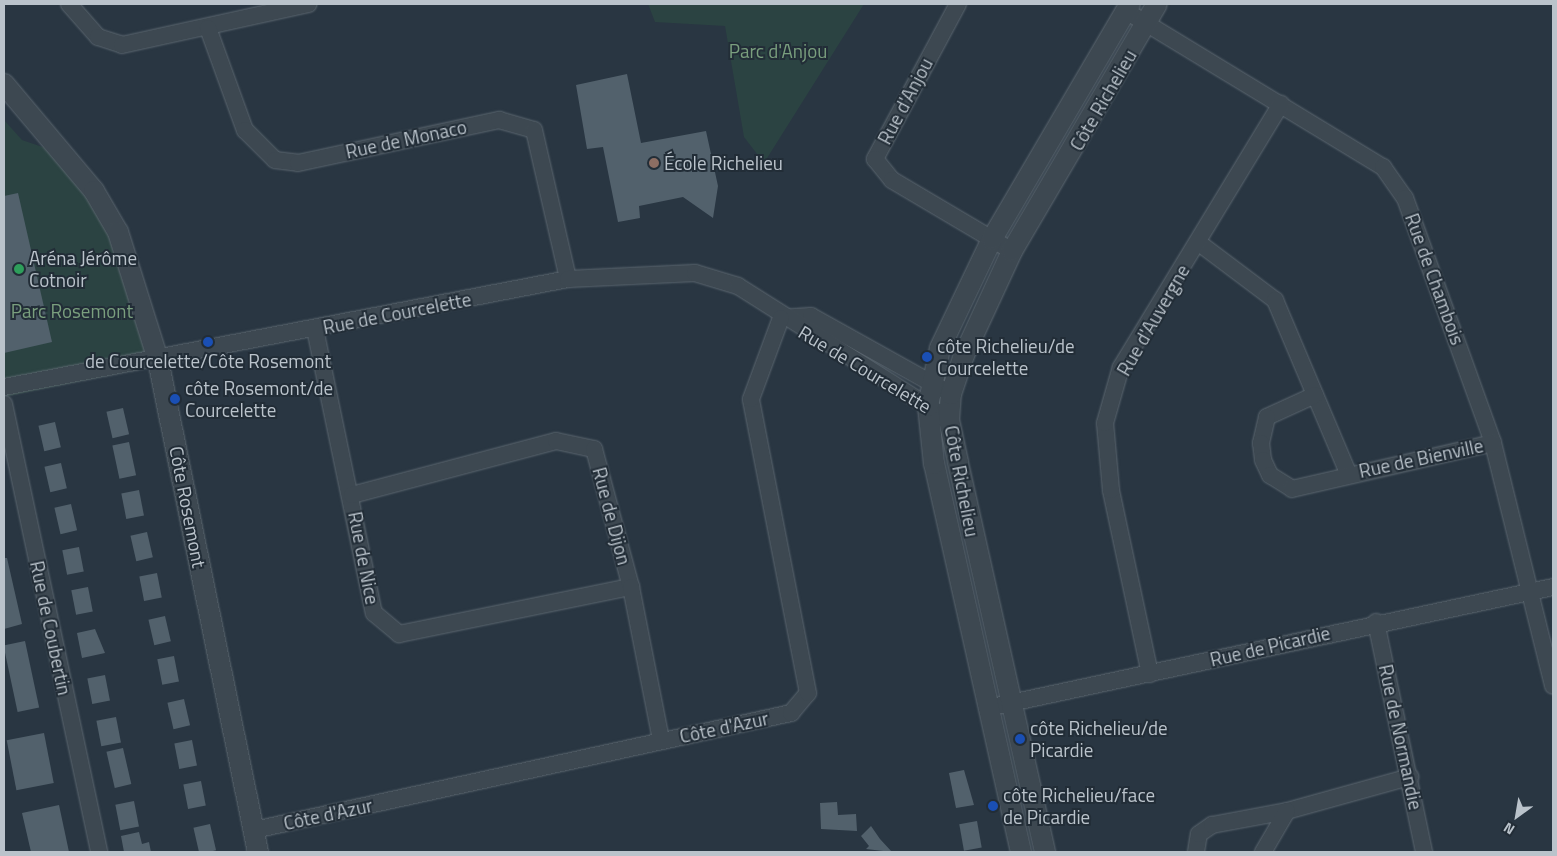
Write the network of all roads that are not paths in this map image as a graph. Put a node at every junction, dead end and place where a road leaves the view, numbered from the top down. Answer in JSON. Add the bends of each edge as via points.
{"nodes":[{"id":1,"x":70,"y":4,"type":"edge"},
{"id":2,"x":309,"y":4,"type":"edge"},
{"id":3,"x":958,"y":4,"type":"edge"},
{"id":4,"x":1157,"y":4,"type":"edge"},
{"id":5,"x":1128,"y":7,"type":"edge"},
{"id":6,"x":1146,"y":24,"type":"junction"},
{"id":7,"x":208,"y":28,"type":"junction"},
{"id":8,"x":4,"y":84,"type":"edge"},
{"id":9,"x":1280,"y":104,"type":"junction"},
{"id":10,"x":992,"y":239,"type":"junction"},
{"id":11,"x":1199,"y":243,"type":"junction"},
{"id":12,"x":1012,"y":251,"type":"junction"},
{"id":13,"x":568,"y":279,"type":"junction"},
{"id":14,"x":781,"y":318,"type":"junction"},
{"id":15,"x":315,"y":329,"type":"junction"},
{"id":16,"x":158,"y":360,"type":"junction"},
{"id":17,"x":931,"y":384,"type":"junction"},
{"id":18,"x":4,"y":387,"type":"edge"},
{"id":19,"x":951,"y":394,"type":"junction"},
{"id":20,"x":1315,"y":395,"type":"junction"},
{"id":21,"x":4,"y":404,"type":"edge"},
{"id":22,"x":928,"y":406,"type":"junction"},
{"id":23,"x":949,"y":420,"type":"junction"},
{"id":24,"x":1493,"y":443,"type":"junction"},
{"id":25,"x":1348,"y":473,"type":"junction"},
{"id":26,"x":352,"y":495,"type":"junction"},
{"id":27,"x":630,"y":587,"type":"junction"},
{"id":28,"x":1553,"y":587,"type":"edge"},
{"id":29,"x":1532,"y":592,"type":"junction"},
{"id":30,"x":1376,"y":622,"type":"junction"},
{"id":31,"x":1150,"y":674,"type":"junction"},
{"id":32,"x":1553,"y":686,"type":"edge"},
{"id":33,"x":1011,"y":703,"type":"junction"},
{"id":34,"x":988,"y":708,"type":"junction"},
{"id":35,"x":661,"y":740,"type":"junction"},
{"id":36,"x":1410,"y":777,"type":"junction"},
{"id":37,"x":1287,"y":811,"type":"junction"},
{"id":38,"x":254,"y":830,"type":"junction"},
{"id":39,"x":99,"y":852,"type":"edge"},
{"id":40,"x":258,"y":852,"type":"edge"},
{"id":41,"x":1021,"y":852,"type":"edge"},
{"id":42,"x":1045,"y":852,"type":"edge"},
{"id":43,"x":1196,"y":852,"type":"edge"},
{"id":44,"x":1263,"y":852,"type":"edge"},
{"id":45,"x":1424,"y":852,"type":"edge"}],
"edges":[{"from":1,"to":7,"type":"street","via":[[98,37],[122,45]]},
{"from":2,"to":7,"type":"street"},
{"from":3,"to":10,"type":"street","name":"Rue d'Anjou","via":[[875,159],[892,180]]},
{"from":4,"to":6,"type":"street","name":"Côte Richelieu"},
{"from":5,"to":6,"type":"street","name":"Rue de Chambois"},
{"from":5,"to":10,"type":"street","name":"Côte Richelieu"},
{"from":6,"to":9,"type":"street","name":"Rue de Chambois"},
{"from":6,"to":12,"type":"street","name":"Côte Richelieu"},
{"from":7,"to":13,"type":"street","name":"Rue de Monaco","via":[[246,130],[275,160],[298,162],[499,120],[534,130]]},
{"from":8,"to":16,"type":"street","name":"Côte Rosemont","via":[[94,191],[118,232]]},
{"from":9,"to":11,"type":"street","name":"Rue d'Auvergne"},
{"from":9,"to":24,"type":"street","name":"Rue de Chambois","via":[[1383,167],[1406,198]]},
{"from":10,"to":12,"type":"street","name":"Rue d'Anjou"},
{"from":10,"to":17,"type":"street","name":"Côte Richelieu","via":[[940,348]]},
{"from":11,"to":20,"type":"street","name":"Rue de Bienville","via":[[1276,300]]},
{"from":11,"to":31,"type":"street","name":"Rue d'Auvergne","via":[[1121,367],[1105,423],[1110,490]]},
{"from":12,"to":19,"type":"street","name":"Côte Richelieu","via":[[964,354]]},
{"from":13,"to":14,"type":"street","name":"Rue de Courcelette","via":[[695,273],[738,286]]},
{"from":13,"to":15,"type":"street","name":"Rue de Courcelette"},
{"from":14,"to":17,"type":"street","name":"Rue de Courcelette","via":[[811,316]]},
{"from":14,"to":22,"type":"street","name":"Rue de Courcelette"},
{"from":14,"to":35,"type":"street","name":"Côte d'Azur","via":[[751,399],[808,693],[791,712]]},
{"from":15,"to":16,"type":"street","name":"Rue de Courcelette"},
{"from":15,"to":26,"type":"street","name":"Rue de Nice"},
{"from":16,"to":18,"type":"street","name":"Rue de Courcelette"},
{"from":16,"to":38,"type":"street","name":"Côte Rosemont"},
{"from":17,"to":19,"type":"street","name":"Rue de Courcelette"},
{"from":17,"to":22,"type":"street","name":"Côte Richelieu"},
{"from":19,"to":23,"type":"street","name":"Côte Richelieu"},
{"from":20,"to":25,"type":"street","name":"Rue de Bienville"},
{"from":20,"to":25,"type":"street","name":"Rue de Bienville","via":[[1267,417],[1261,443],[1270,475],[1292,489]]},
{"from":21,"to":39,"type":"street","name":"Rue de Coubertin"},
{"from":22,"to":23,"type":"street","name":"Rue de Courcelette"},
{"from":22,"to":34,"type":"street","name":"Côte Richelieu","via":[[934,464]]},
{"from":23,"to":33,"type":"street","name":"Côte Richelieu"},
{"from":24,"to":25,"type":"street","name":"Rue de Bienville"},
{"from":24,"to":29,"type":"street","name":"Rue de Chambois"},
{"from":26,"to":27,"type":"street","name":"Rue de Nice","via":[[374,613],[399,634]]},
{"from":26,"to":27,"type":"street","name":"Rue de Dijon","via":[[556,441],[594,449]]},
{"from":27,"to":35,"type":"street","name":"Rue de Dijon"},
{"from":28,"to":29,"type":"street","name":"Rue de Picardie"},
{"from":29,"to":30,"type":"street","name":"Rue de Picardie"},
{"from":29,"to":32,"type":"street","name":"Rue de Chambois"},
{"from":30,"to":31,"type":"street","name":"Rue de Picardie"},
{"from":30,"to":36,"type":"street","name":"Rue de Normandie"},
{"from":31,"to":33,"type":"street","name":"Rue de Picardie"},
{"from":33,"to":34,"type":"street","name":"Rue de Picardie"},
{"from":33,"to":42,"type":"street","name":"Côte Richelieu"},
{"from":34,"to":41,"type":"street","name":"Côte Richelieu"},
{"from":35,"to":38,"type":"street","name":"Côte d'Azur"},
{"from":36,"to":37,"type":"street"},
{"from":36,"to":45,"type":"street","name":"Rue de Normandie"},
{"from":37,"to":43,"type":"street","via":[[1212,825],[1200,834]]},
{"from":37,"to":44,"type":"street"},
{"from":38,"to":40,"type":"street","name":"Côte Rosemont"}]}
